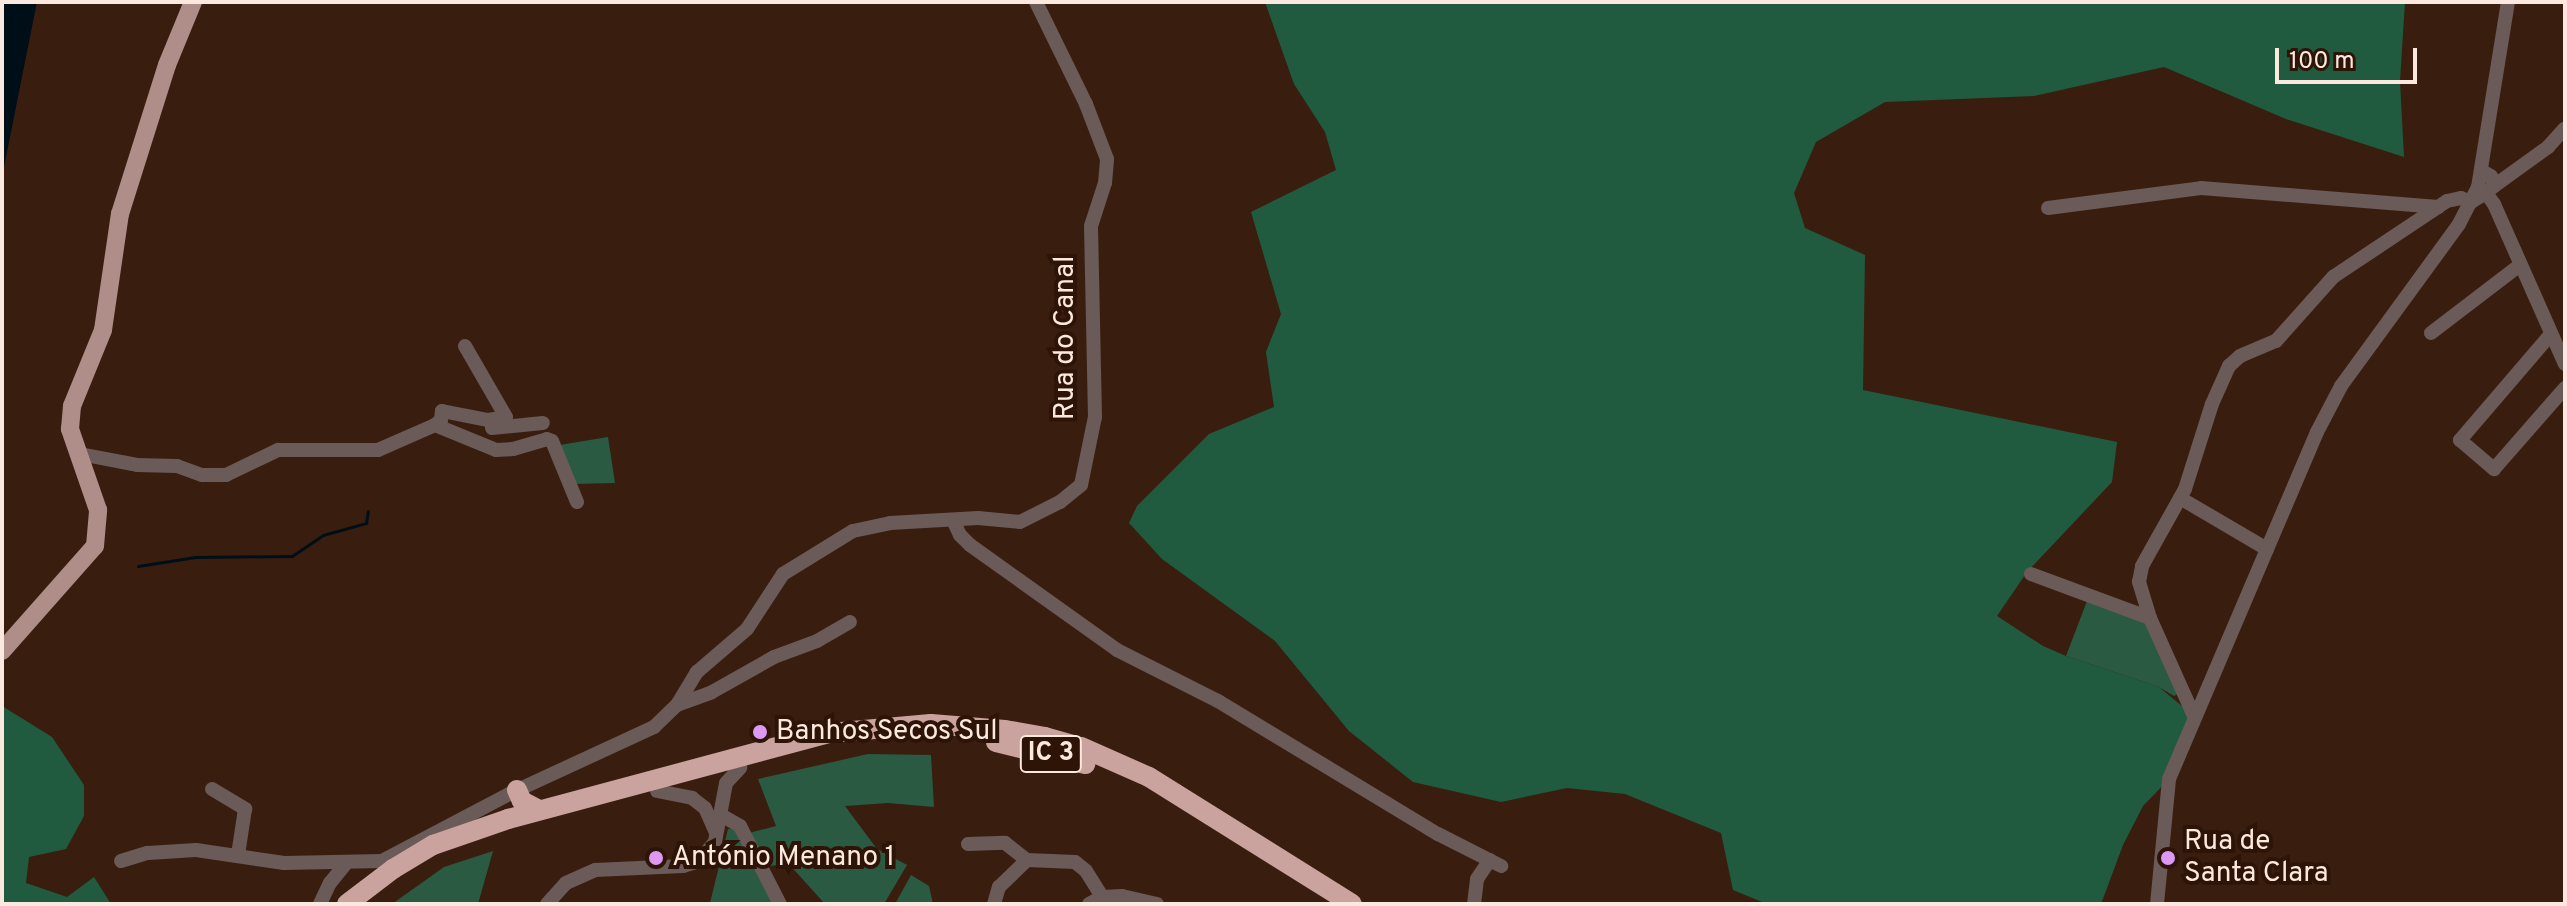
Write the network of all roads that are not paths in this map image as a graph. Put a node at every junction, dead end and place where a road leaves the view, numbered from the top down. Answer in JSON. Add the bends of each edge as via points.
{"nodes":[{"id":1,"x":193,"y":2,"type":"edge"},
{"id":2,"x":1036,"y":2,"type":"edge"},
{"id":3,"x":2508,"y":2,"type":"edge"},
{"id":4,"x":2565,"y":128,"type":"edge"},
{"id":5,"x":2482,"y":171,"type":"junction"},
{"id":6,"x":2481,"y":194,"type":"junction"},
{"id":7,"x":2438,"y":207,"type":"junction"},
{"id":8,"x":2048,"y":208,"type":"dead end"},
{"id":9,"x":2520,"y":265,"type":"junction"},
{"id":10,"x":2431,"y":333,"type":"dead end"},
{"id":11,"x":2551,"y":334,"type":"junction"},
{"id":12,"x":465,"y":346,"type":"dead end"},
{"id":13,"x":2565,"y":364,"type":"edge"},
{"id":14,"x":2565,"y":388,"type":"edge"},
{"id":15,"x":438,"y":423,"type":"junction"},
{"id":16,"x":543,"y":423,"type":"dead end"},
{"id":17,"x":80,"y":454,"type":"junction"},
{"id":18,"x":2180,"y":498,"type":"junction"},
{"id":19,"x":577,"y":502,"type":"dead end"},
{"id":20,"x":953,"y":520,"type":"junction"},
{"id":21,"x":2267,"y":549,"type":"junction"},
{"id":22,"x":2031,"y":574,"type":"dead end"},
{"id":23,"x":2150,"y":618,"type":"junction"},
{"id":24,"x":850,"y":622,"type":"dead end"},
{"id":25,"x":2,"y":651,"type":"edge"},
{"id":26,"x":677,"y":705,"type":"junction"},
{"id":27,"x":2194,"y":716,"type":"junction"},
{"id":28,"x":740,"y":768,"type":"junction"},
{"id":29,"x":212,"y":789,"type":"dead end"},
{"id":30,"x":657,"y":791,"type":"junction"},
{"id":31,"x":513,"y":792,"type":"junction"},
{"id":32,"x":539,"y":810,"type":"junction"},
{"id":33,"x":721,"y":815,"type":"junction"},
{"id":34,"x":508,"y":819,"type":"junction"},
{"id":35,"x":716,"y":833,"type":"junction"},
{"id":36,"x":968,"y":844,"type":"dead end"},
{"id":37,"x":238,"y":855,"type":"junction"},
{"id":38,"x":1027,"y":860,"type":"junction"},
{"id":39,"x":121,"y":861,"type":"dead end"},
{"id":40,"x":346,"y":863,"type":"junction"},
{"id":41,"x":373,"y":900,"type":"edge"},
{"id":42,"x":1096,"y":901,"type":"edge"},
{"id":43,"x":320,"y":904,"type":"edge"},
{"id":44,"x":347,"y":904,"type":"edge"},
{"id":45,"x":547,"y":904,"type":"edge"},
{"id":46,"x":780,"y":904,"type":"edge"},
{"id":47,"x":994,"y":904,"type":"edge"},
{"id":48,"x":1157,"y":904,"type":"edge"},
{"id":49,"x":1327,"y":904,"type":"edge"},
{"id":50,"x":1352,"y":904,"type":"edge"},
{"id":51,"x":1474,"y":904,"type":"edge"},
{"id":52,"x":2157,"y":904,"type":"edge"}],
"edges":[{"from":1,"to":17,"type":"main road","via":[[167,65],[120,214],[103,330],[72,406],[70,429]]},
{"from":2,"to":20,"type":"street","name":"Rua do Canal","via":[[1107,159],[1091,226],[1095,417],[1081,485],[1060,502],[1020,522]]},
{"from":3,"to":5,"type":"street"},
{"from":4,"to":6,"type":"street","via":[[2548,147]]},
{"from":5,"to":6,"type":"street"},
{"from":5,"to":6,"type":"street","via":[[2491,176]]},
{"from":6,"to":7,"type":"street"},
{"from":6,"to":9,"type":"street"},
{"from":6,"to":21,"type":"street","via":[[2341,386]]},
{"from":7,"to":8,"type":"street","via":[[2201,188]]},
{"from":7,"to":18,"type":"street","via":[[2333,277],[2276,341],[2229,366]]},
{"from":9,"to":10,"type":"street"},
{"from":9,"to":11,"type":"street"},
{"from":11,"to":13,"type":"street"},
{"from":11,"to":14,"type":"street","via":[[2460,440],[2494,469]]},
{"from":12,"to":15,"type":"street","via":[[506,417],[488,420],[442,411]]},
{"from":15,"to":16,"type":"street","via":[[487,429]]},
{"from":15,"to":17,"type":"street","via":[[378,450],[278,450],[226,475]]},
{"from":15,"to":19,"type":"street","via":[[496,450],[552,441]]},
{"from":17,"to":25,"type":"main road","via":[[98,510],[95,546]]},
{"from":18,"to":21,"type":"street"},
{"from":18,"to":23,"type":"street","via":[[2142,566],[2139,582]]},
{"from":20,"to":26,"type":"street","name":"Rua do Canal","via":[[853,531],[783,574],[747,629],[697,672]]},
{"from":20,"to":51,"type":"street","via":[[970,545],[1117,650],[1218,701],[1495,863],[1477,879]]},
{"from":21,"to":27,"type":"street"},
{"from":22,"to":23,"type":"street"},
{"from":23,"to":27,"type":"street"},
{"from":24,"to":26,"type":"street"},
{"from":26,"to":31,"type":"street","name":"Rua do Canal","via":[[654,727]]},
{"from":27,"to":52,"type":"street","via":[[2169,779]]},
{"from":28,"to":30,"type":"highway","number":"IC 3"},
{"from":28,"to":33,"type":"street","via":[[726,783]]},
{"from":28,"to":49,"type":"highway","number":"IC 3","via":[[868,740],[931,737],[1040,751],[1143,788]]},
{"from":29,"to":37,"type":"street","via":[[245,809]]},
{"from":30,"to":35,"type":"street","via":[[692,798],[705,808]]},
{"from":30,"to":41,"type":"highway","number":"IC 3","via":[[487,839],[439,858]]},
{"from":31,"to":32,"type":"highway"},
{"from":31,"to":34,"type":"highway"},
{"from":31,"to":40,"type":"street","name":"Rua do Canal","via":[[382,861]]},
{"from":32,"to":34,"type":"highway","number":"IC 3"},
{"from":32,"to":50,"type":"highway","number":"IC 3","via":[[830,733],[931,724],[1005,730],[1081,747],[1149,777]]},
{"from":33,"to":35,"type":"street"},
{"from":33,"to":46,"type":"street","via":[[740,826]]},
{"from":34,"to":44,"type":"highway","number":"IC 3","via":[[433,845]]},
{"from":35,"to":45,"type":"street","via":[[710,851],[699,861],[595,870],[566,883]]},
{"from":36,"to":38,"type":"street","via":[[1005,843]]},
{"from":37,"to":39,"type":"street","name":"Rua do Canal","via":[[172,851]]},
{"from":37,"to":40,"type":"street","name":"Rua do Canal","via":[[284,863]]},
{"from":38,"to":42,"type":"street","via":[[1075,862],[1086,871]]},
{"from":38,"to":47,"type":"street","via":[[999,887]]},
{"from":40,"to":43,"type":"street"},
{"from":42,"to":48,"type":"street","via":[[1122,896]]}]}
